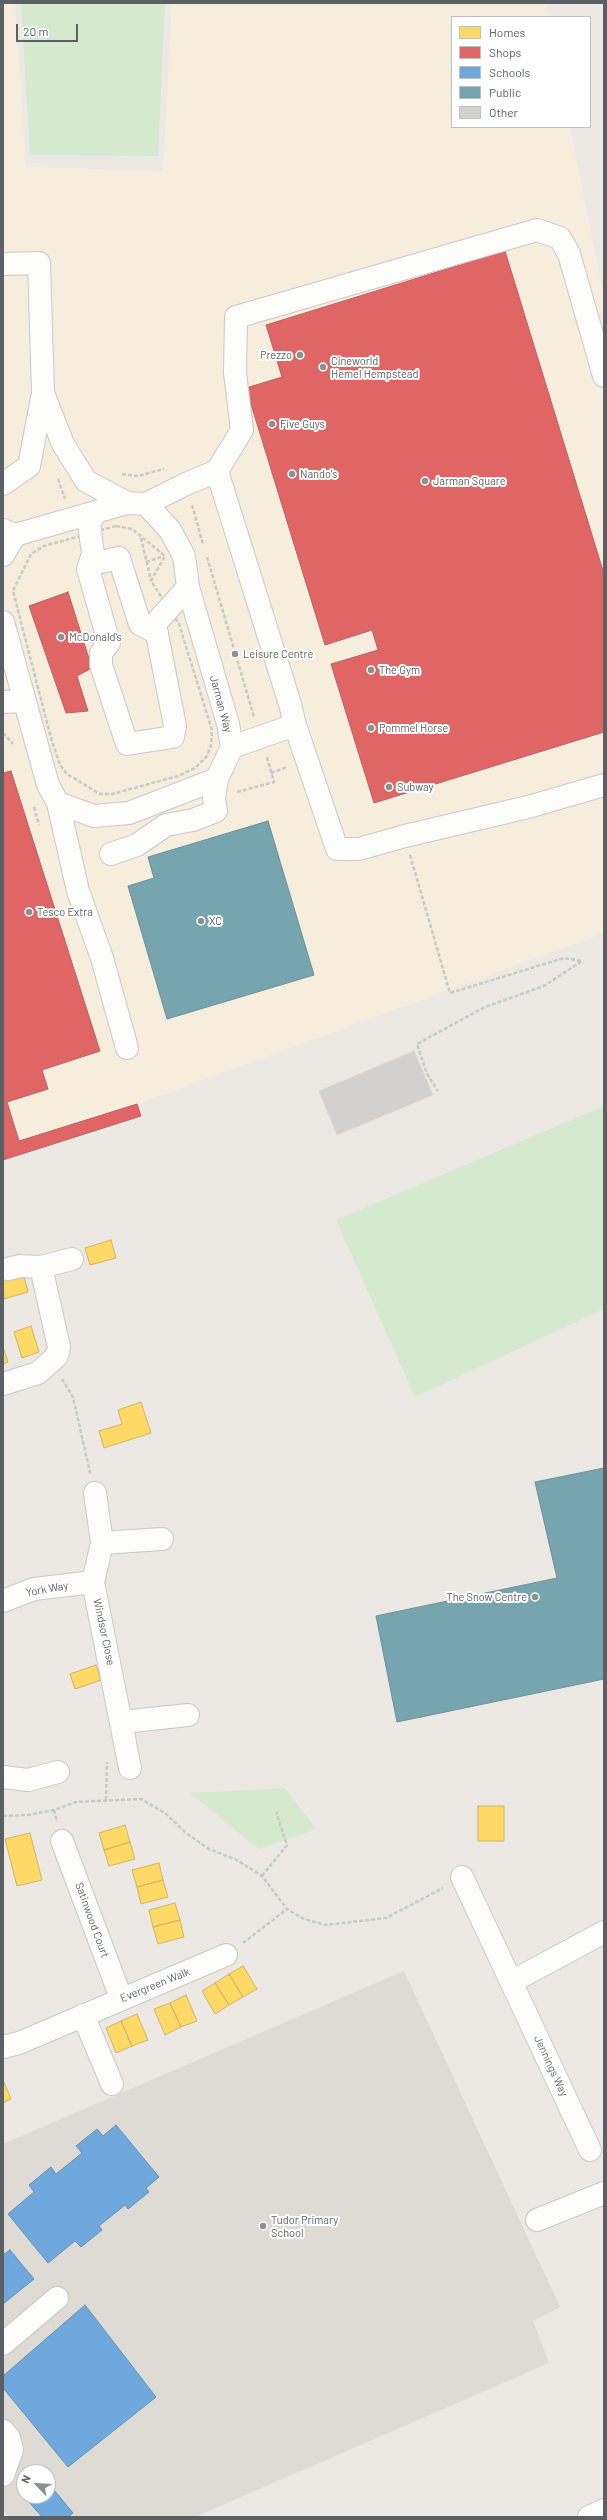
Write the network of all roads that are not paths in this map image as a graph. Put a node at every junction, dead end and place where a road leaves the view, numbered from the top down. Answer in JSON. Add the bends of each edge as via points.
{"nodes":[{"id":1,"x":3,"y":264,"type":"edge"},
{"id":2,"x":604,"y":376,"type":"edge"},
{"id":3,"x":43,"y":393,"type":"junction"},
{"id":4,"x":217,"y":471,"type":"junction"},
{"id":5,"x":3,"y":484,"type":"edge"},
{"id":6,"x":137,"y":504,"type":"junction"},
{"id":7,"x":96,"y":512,"type":"junction"},
{"id":8,"x":9,"y":532,"type":"edge"},
{"id":9,"x":3,"y":556,"type":"edge"},
{"id":10,"x":88,"y":568,"type":"junction"},
{"id":11,"x":188,"y":587,"type":"junction"},
{"id":12,"x":3,"y":622,"type":"edge"},
{"id":13,"x":157,"y":633,"type":"junction"},
{"id":14,"x":24,"y":701,"type":"junction"},
{"id":15,"x":3,"y":702,"type":"edge"},
{"id":16,"x":295,"y":725,"type":"junction"},
{"id":17,"x":232,"y":747,"type":"junction"},
{"id":18,"x":217,"y":779,"type":"junction"},
{"id":19,"x":604,"y":785,"type":"edge"},
{"id":20,"x":58,"y":803,"type":"junction"},
{"id":21,"x":130,"y":813,"type":"junction"},
{"id":22,"x":137,"y":845,"type":"junction"},
{"id":23,"x":111,"y":854,"type":"dead end"},
{"id":24,"x":127,"y":1048,"type":"dead end"},
{"id":25,"x":72,"y":1259,"type":"dead end"},
{"id":26,"x":41,"y":1267,"type":"junction"},
{"id":27,"x":8,"y":1269,"type":"dead end"},
{"id":28,"x":3,"y":1384,"type":"edge"},
{"id":29,"x":95,"y":1493,"type":"road end"},
{"id":30,"x":162,"y":1540,"type":"dead end"},
{"id":31,"x":102,"y":1544,"type":"junction"},
{"id":32,"x":93,"y":1582,"type":"junction"},
{"id":33,"x":3,"y":1602,"type":"edge"},
{"id":34,"x":188,"y":1714,"type":"dead end"},
{"id":35,"x":122,"y":1722,"type":"junction"},
{"id":36,"x":130,"y":1768,"type":"dead end"},
{"id":37,"x":58,"y":1772,"type":"dead end"},
{"id":38,"x":3,"y":1777,"type":"edge"},
{"id":39,"x":62,"y":1841,"type":"dead end"},
{"id":40,"x":462,"y":1878,"type":"road end"},
{"id":41,"x":604,"y":1932,"type":"edge"},
{"id":42,"x":226,"y":1955,"type":"road end"},
{"id":43,"x":513,"y":1981,"type":"junction"},
{"id":44,"x":121,"y":1998,"type":"junction"},
{"id":45,"x":83,"y":2015,"type":"junction"},
{"id":46,"x":3,"y":2047,"type":"edge"},
{"id":47,"x":112,"y":2084,"type":"dead end"},
{"id":48,"x":590,"y":2150,"type":"dead end"},
{"id":49,"x":604,"y":2193,"type":"edge"},
{"id":50,"x":537,"y":2220,"type":"dead end"},
{"id":51,"x":58,"y":2298,"type":"dead end"},
{"id":52,"x":3,"y":2344,"type":"edge"},
{"id":53,"x":3,"y":2431,"type":"edge"},
{"id":54,"x":3,"y":2475,"type":"edge"},
{"id":55,"x":604,"y":2510,"type":"edge"},
{"id":56,"x":589,"y":2517,"type":"edge"}],
"edges":[{"from":1,"to":3,"type":"street","via":[[39,263]]},
{"from":2,"to":4,"type":"street","via":[[568,254],[560,238],[537,230],[236,317],[235,373],[242,430]]},
{"from":3,"to":5,"type":"street","via":[[29,466]]},
{"from":3,"to":6,"type":"street","name":"Jarman Way","via":[[63,444],[86,481]]},
{"from":4,"to":6,"type":"street"},
{"from":4,"to":16,"type":"street"},
{"from":6,"to":7,"type":"street"},
{"from":6,"to":11,"type":"street","name":"Jarman Way","via":[[170,530],[184,556]]},
{"from":7,"to":8,"type":"street","via":[[73,528]]},
{"from":7,"to":10,"type":"street","via":[[89,523],[93,554]]},
{"from":8,"to":9,"type":"street"},
{"from":10,"to":13,"type":"street","via":[[96,563],[119,558],[140,624]]},
{"from":10,"to":13,"type":"street","via":[[109,644],[101,653],[102,665],[127,744],[173,737],[175,726]]},
{"from":11,"to":13,"type":"street","via":[[155,624]]},
{"from":11,"to":17,"type":"street","name":"Jarman Way","via":[[228,724]]},
{"from":12,"to":14,"type":"street"},
{"from":14,"to":15,"type":"street"},
{"from":14,"to":20,"type":"street","via":[[48,785]]},
{"from":16,"to":17,"type":"street"},
{"from":16,"to":19,"type":"street","via":[[337,849],[359,849],[528,807]]},
{"from":17,"to":18,"type":"street","name":"Jarman Way"},
{"from":18,"to":21,"type":"street"},
{"from":18,"to":22,"type":"street","name":"Jarman Way","via":[[214,798],[216,811],[193,820],[166,825]]},
{"from":20,"to":21,"type":"street","via":[[94,816]]},
{"from":20,"to":24,"type":"street","via":[[78,891],[102,958]]},
{"from":21,"to":22,"type":"street"},
{"from":22,"to":23,"type":"street"},
{"from":25,"to":26,"type":"street"},
{"from":26,"to":27,"type":"street","via":[[20,1266]]},
{"from":26,"to":28,"type":"street","via":[[59,1347],[57,1356],[38,1373]]},
{"from":29,"to":31,"type":"street","name":"Windsor Close"},
{"from":30,"to":31,"type":"street"},
{"from":31,"to":32,"type":"street","name":"Windsor Close"},
{"from":32,"to":33,"type":"street","name":"York Way","via":[[34,1589]]},
{"from":32,"to":35,"type":"street","name":"Windsor Close"},
{"from":34,"to":35,"type":"street"},
{"from":35,"to":36,"type":"street","name":"Windsor Close"},
{"from":37,"to":38,"type":"street","via":[[28,1780]]},
{"from":39,"to":44,"type":"street","name":"Satinwood Court"},
{"from":40,"to":43,"type":"street","name":"Jennings Way"},
{"from":41,"to":43,"type":"street"},
{"from":42,"to":44,"type":"street","name":"Evergreen Walk"},
{"from":43,"to":48,"type":"street","name":"Jennings Way"},
{"from":44,"to":45,"type":"street","name":"Evergreen Walk"},
{"from":45,"to":46,"type":"street","name":"Evergreen Walk","via":[[19,2043]]},
{"from":45,"to":47,"type":"street"},
{"from":49,"to":50,"type":"street"},
{"from":51,"to":52,"type":"street"},
{"from":53,"to":54,"type":"street","via":[[9,2438],[12,2450]]},
{"from":55,"to":56,"type":"street"}]}
